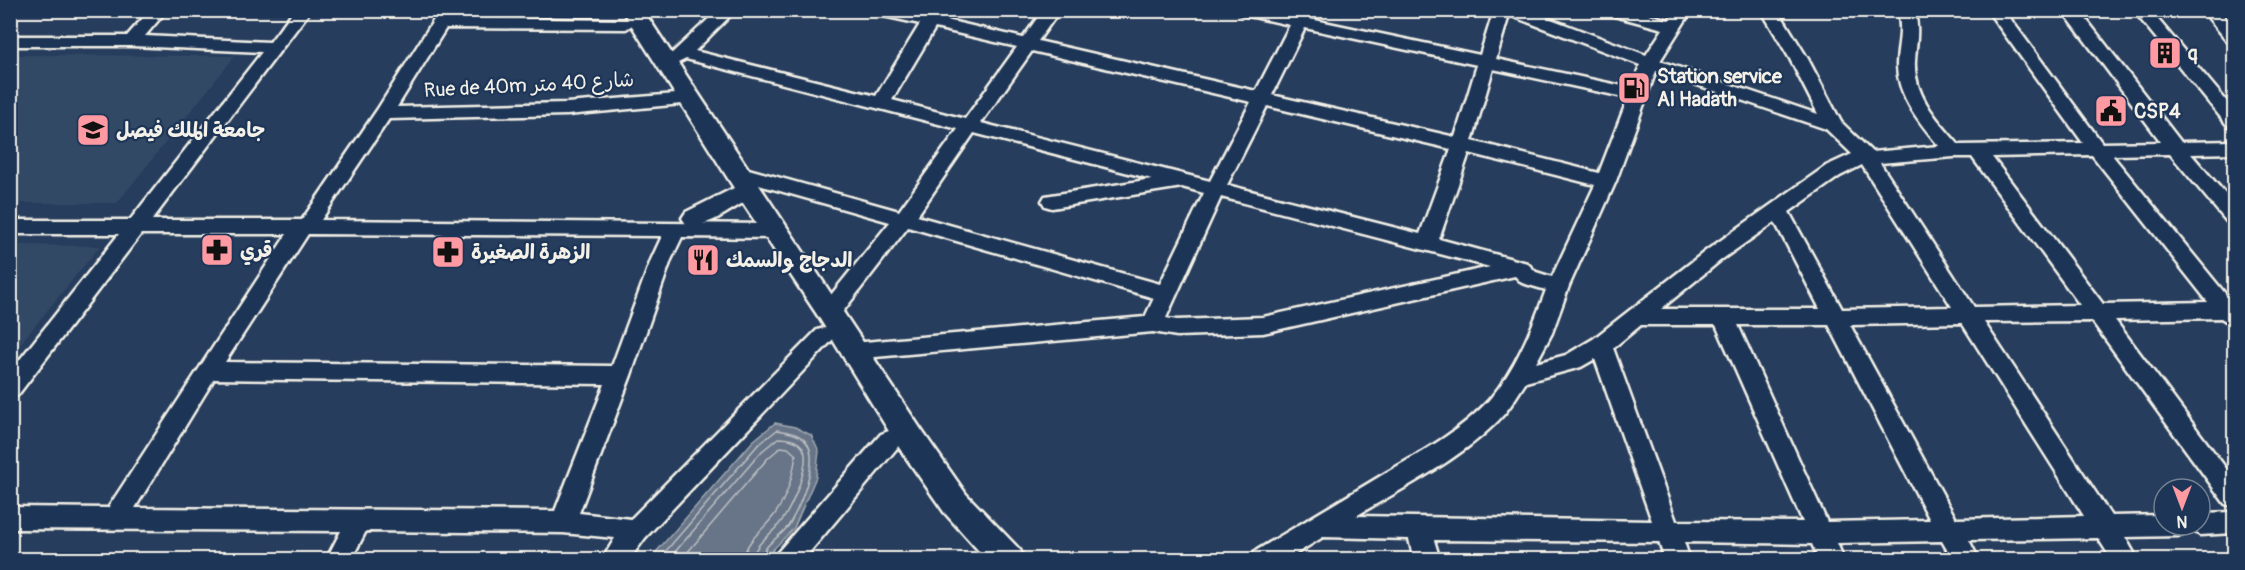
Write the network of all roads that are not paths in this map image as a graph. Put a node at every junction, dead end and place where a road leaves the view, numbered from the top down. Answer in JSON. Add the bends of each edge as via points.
{"nodes":[{"id":1,"x":159,"y":10,"type":"edge"},
{"id":2,"x":303,"y":10,"type":"edge"},
{"id":3,"x":728,"y":10,"type":"edge"},
{"id":4,"x":880,"y":10,"type":"edge"},
{"id":5,"x":1052,"y":10,"type":"edge"},
{"id":6,"x":1246,"y":10,"type":"edge"},
{"id":7,"x":1502,"y":10,"type":"edge"},
{"id":8,"x":1510,"y":10,"type":"edge"},
{"id":9,"x":1613,"y":10,"type":"edge"},
{"id":10,"x":1769,"y":10,"type":"edge"},
{"id":11,"x":1905,"y":10,"type":"edge"},
{"id":12,"x":1995,"y":10,"type":"edge"},
{"id":13,"x":2070,"y":10,"type":"edge"},
{"id":14,"x":2141,"y":10,"type":"edge"},
{"id":15,"x":2210,"y":10,"type":"edge"},
{"id":16,"x":625,"y":15,"type":"edge"},
{"id":17,"x":1302,"y":16,"type":"edge"},
{"id":18,"x":445,"y":17,"type":"edge"},
{"id":19,"x":1678,"y":18,"type":"edge"},
{"id":20,"x":930,"y":22,"type":"junction"},
{"id":21,"x":2235,"y":38,"type":"edge"},
{"id":22,"x":10,"y":41,"type":"edge"},
{"id":23,"x":132,"y":41,"type":"junction"},
{"id":24,"x":1028,"y":44,"type":"junction"},
{"id":25,"x":275,"y":47,"type":"junction"},
{"id":26,"x":676,"y":60,"type":"junction"},
{"id":27,"x":1486,"y":63,"type":"junction"},
{"id":28,"x":1650,"y":63,"type":"junction"},
{"id":29,"x":1638,"y":95,"type":"junction"},
{"id":30,"x":1263,"y":99,"type":"junction"},
{"id":31,"x":676,"y":100,"type":"junction"},
{"id":32,"x":881,"y":104,"type":"junction"},
{"id":33,"x":384,"y":113,"type":"junction"},
{"id":34,"x":2235,"y":121,"type":"edge"},
{"id":35,"x":971,"y":126,"type":"junction"},
{"id":36,"x":1833,"y":126,"type":"junction"},
{"id":37,"x":1462,"y":145,"type":"junction"},
{"id":38,"x":2174,"y":146,"type":"junction"},
{"id":39,"x":2235,"y":147,"type":"edge"},
{"id":40,"x":2097,"y":149,"type":"junction"},
{"id":41,"x":1978,"y":150,"type":"junction"},
{"id":42,"x":1953,"y":151,"type":"junction"},
{"id":43,"x":1866,"y":157,"type":"junction"},
{"id":44,"x":1186,"y":180,"type":"junction"},
{"id":45,"x":1606,"y":181,"type":"junction"},
{"id":46,"x":1215,"y":188,"type":"junction"},
{"id":47,"x":1052,"y":201,"type":"dead end"},
{"id":48,"x":753,"y":211,"type":"junction"},
{"id":49,"x":1779,"y":211,"type":"junction"},
{"id":50,"x":2235,"y":217,"type":"edge"},
{"id":51,"x":10,"y":218,"type":"edge"},
{"id":52,"x":903,"y":220,"type":"junction"},
{"id":53,"x":141,"y":222,"type":"junction"},
{"id":54,"x":307,"y":223,"type":"junction"},
{"id":55,"x":685,"y":224,"type":"junction"},
{"id":56,"x":10,"y":227,"type":"edge"},
{"id":57,"x":1427,"y":244,"type":"junction"},
{"id":58,"x":1520,"y":268,"type":"junction"},
{"id":59,"x":1558,"y":286,"type":"junction"},
{"id":60,"x":1165,"y":293,"type":"junction"},
{"id":61,"x":2098,"y":311,"type":"junction"},
{"id":62,"x":2232,"y":313,"type":"edge"},
{"id":63,"x":1968,"y":315,"type":"junction"},
{"id":64,"x":1637,"y":316,"type":"junction"},
{"id":65,"x":1838,"y":317,"type":"junction"},
{"id":66,"x":1724,"y":318,"type":"junction"},
{"id":67,"x":827,"y":324,"type":"junction"},
{"id":68,"x":1153,"y":324,"type":"junction"},
{"id":69,"x":1601,"y":345,"type":"junction"},
{"id":70,"x":853,"y":351,"type":"junction"},
{"id":71,"x":208,"y":370,"type":"junction"},
{"id":72,"x":1519,"y":374,"type":"junction"},
{"id":73,"x":620,"y":375,"type":"junction"},
{"id":74,"x":10,"y":389,"type":"edge"},
{"id":75,"x":889,"y":441,"type":"junction"},
{"id":76,"x":2235,"y":497,"type":"edge"},
{"id":77,"x":116,"y":517,"type":"junction"},
{"id":78,"x":10,"y":518,"type":"edge"},
{"id":79,"x":360,"y":519,"type":"junction"},
{"id":80,"x":563,"y":522,"type":"junction"},
{"id":81,"x":2235,"y":523,"type":"edge"},
{"id":82,"x":2212,"y":524,"type":"edge"},
{"id":83,"x":1322,"y":526,"type":"junction"},
{"id":84,"x":2152,"y":526,"type":"edge"},
{"id":85,"x":2105,"y":528,"type":"junction"},
{"id":86,"x":1418,"y":529,"type":"junction"},
{"id":87,"x":636,"y":530,"type":"junction"},
{"id":88,"x":1949,"y":531,"type":"junction"},
{"id":89,"x":1668,"y":532,"type":"junction"},
{"id":90,"x":1821,"y":532,"type":"junction"},
{"id":91,"x":339,"y":560,"type":"edge"},
{"id":92,"x":614,"y":560,"type":"edge"},
{"id":93,"x":787,"y":560,"type":"edge"},
{"id":94,"x":983,"y":560,"type":"edge"},
{"id":95,"x":1008,"y":560,"type":"edge"},
{"id":96,"x":1263,"y":560,"type":"edge"},
{"id":97,"x":1427,"y":560,"type":"edge"},
{"id":98,"x":1678,"y":560,"type":"edge"},
{"id":99,"x":1832,"y":560,"type":"edge"},
{"id":100,"x":1967,"y":560,"type":"edge"},
{"id":101,"x":2126,"y":560,"type":"edge"}],
"edges":[{"from":1,"to":23,"type":"street"},
{"from":2,"to":25,"type":"street"},
{"from":3,"to":26,"type":"street"},
{"from":4,"to":20,"type":"street"},
{"from":5,"to":24,"type":"street"},
{"from":6,"to":17,"type":"street"},
{"from":7,"to":27,"type":"street"},
{"from":8,"to":28,"type":"street"},
{"from":9,"to":19,"type":"street"},
{"from":10,"to":36,"type":"street"},
{"from":11,"to":42,"type":"street","via":[[1910,34],[1906,52],[1909,85],[1914,100]]},
{"from":12,"to":40,"type":"street"},
{"from":13,"to":38,"type":"street"},
{"from":14,"to":34,"type":"street"},
{"from":15,"to":21,"type":"street"},
{"from":16,"to":18,"type":"street"},
{"from":16,"to":26,"type":"main road"},
{"from":16,"to":31,"type":"main road"},
{"from":17,"to":27,"type":"street"},
{"from":17,"to":30,"type":"street"},
{"from":18,"to":33,"type":"street"},
{"from":19,"to":28,"type":"street"},
{"from":20,"to":24,"type":"street"},
{"from":20,"to":32,"type":"street"},
{"from":22,"to":23,"type":"street"},
{"from":23,"to":25,"type":"street"},
{"from":24,"to":30,"type":"street"},
{"from":24,"to":35,"type":"street"},
{"from":25,"to":53,"type":"street"},
{"from":26,"to":32,"type":"street"},
{"from":26,"to":48,"type":"main road"},
{"from":27,"to":29,"type":"street"},
{"from":27,"to":37,"type":"street"},
{"from":28,"to":29,"type":"street"},
{"from":28,"to":36,"type":"street"},
{"from":29,"to":45,"type":"street"},
{"from":30,"to":37,"type":"street"},
{"from":30,"to":46,"type":"street"},
{"from":31,"to":33,"type":"street","name":"Rue de 40m شارع 40 متر","via":[[567,109]]},
{"from":31,"to":48,"type":"main road"},
{"from":32,"to":35,"type":"street"},
{"from":33,"to":54,"type":"street"},
{"from":35,"to":44,"type":"street"},
{"from":35,"to":52,"type":"street"},
{"from":36,"to":43,"type":"street"},
{"from":37,"to":45,"type":"street"},
{"from":37,"to":57,"type":"street"},
{"from":38,"to":39,"type":"street"},
{"from":38,"to":40,"type":"street"},
{"from":38,"to":50,"type":"street"},
{"from":40,"to":41,"type":"street"},
{"from":40,"to":62,"type":"street"},
{"from":41,"to":42,"type":"street"},
{"from":41,"to":61,"type":"street"},
{"from":42,"to":43,"type":"street"},
{"from":43,"to":49,"type":"street","via":[[1833,171]]},
{"from":43,"to":63,"type":"street"},
{"from":44,"to":46,"type":"street"},
{"from":44,"to":47,"type":"street"},
{"from":45,"to":59,"type":"street"},
{"from":46,"to":57,"type":"street"},
{"from":46,"to":60,"type":"street"},
{"from":48,"to":52,"type":"street","via":[[844,201]]},
{"from":48,"to":55,"type":"main road"},
{"from":48,"to":55,"type":"street"},
{"from":48,"to":67,"type":"main road"},
{"from":49,"to":64,"type":"street","via":[[1714,255]]},
{"from":49,"to":65,"type":"street"},
{"from":51,"to":53,"type":"street"},
{"from":52,"to":60,"type":"street"},
{"from":52,"to":67,"type":"street"},
{"from":53,"to":54,"type":"street"},
{"from":53,"to":56,"type":"street"},
{"from":53,"to":74,"type":"street"},
{"from":54,"to":55,"type":"street"},
{"from":54,"to":71,"type":"street"},
{"from":55,"to":73,"type":"street","via":[[661,260]]},
{"from":57,"to":58,"type":"street"},
{"from":58,"to":59,"type":"street","via":[[1529,278]]},
{"from":58,"to":68,"type":"street","via":[[1263,325],[1177,328]]},
{"from":59,"to":72,"type":"street","via":[[1541,333]]},
{"from":60,"to":68,"type":"street"},
{"from":61,"to":62,"type":"street"},
{"from":61,"to":63,"type":"street"},
{"from":61,"to":76,"type":"street"},
{"from":63,"to":65,"type":"street"},
{"from":63,"to":85,"type":"street"},
{"from":64,"to":66,"type":"street"},
{"from":64,"to":69,"type":"street"},
{"from":65,"to":66,"type":"street"},
{"from":65,"to":88,"type":"street"},
{"from":66,"to":90,"type":"street"},
{"from":67,"to":70,"type":"main road"},
{"from":67,"to":75,"type":"main road"},
{"from":67,"to":87,"type":"street"},
{"from":68,"to":70,"type":"street"},
{"from":69,"to":72,"type":"street","via":[[1573,361]]},
{"from":69,"to":89,"type":"street"},
{"from":70,"to":95,"type":"main road","via":[[955,503]]},
{"from":71,"to":73,"type":"street"},
{"from":71,"to":77,"type":"street"},
{"from":72,"to":83,"type":"street","via":[[1497,406],[1472,429]]},
{"from":73,"to":80,"type":"street"},
{"from":75,"to":93,"type":"street"},
{"from":75,"to":94,"type":"main road"},
{"from":77,"to":78,"type":"street"},
{"from":77,"to":79,"type":"street"},
{"from":79,"to":80,"type":"street"},
{"from":79,"to":91,"type":"street"},
{"from":80,"to":87,"type":"street"},
{"from":81,"to":82,"type":"street"},
{"from":83,"to":86,"type":"street"},
{"from":83,"to":96,"type":"street"},
{"from":84,"to":85,"type":"street"},
{"from":85,"to":88,"type":"street"},
{"from":85,"to":101,"type":"street"},
{"from":86,"to":89,"type":"street"},
{"from":86,"to":97,"type":"street"},
{"from":87,"to":92,"type":"street"},
{"from":88,"to":90,"type":"street"},
{"from":88,"to":100,"type":"street"},
{"from":89,"to":90,"type":"street"},
{"from":89,"to":98,"type":"street"},
{"from":90,"to":99,"type":"street"}]}
